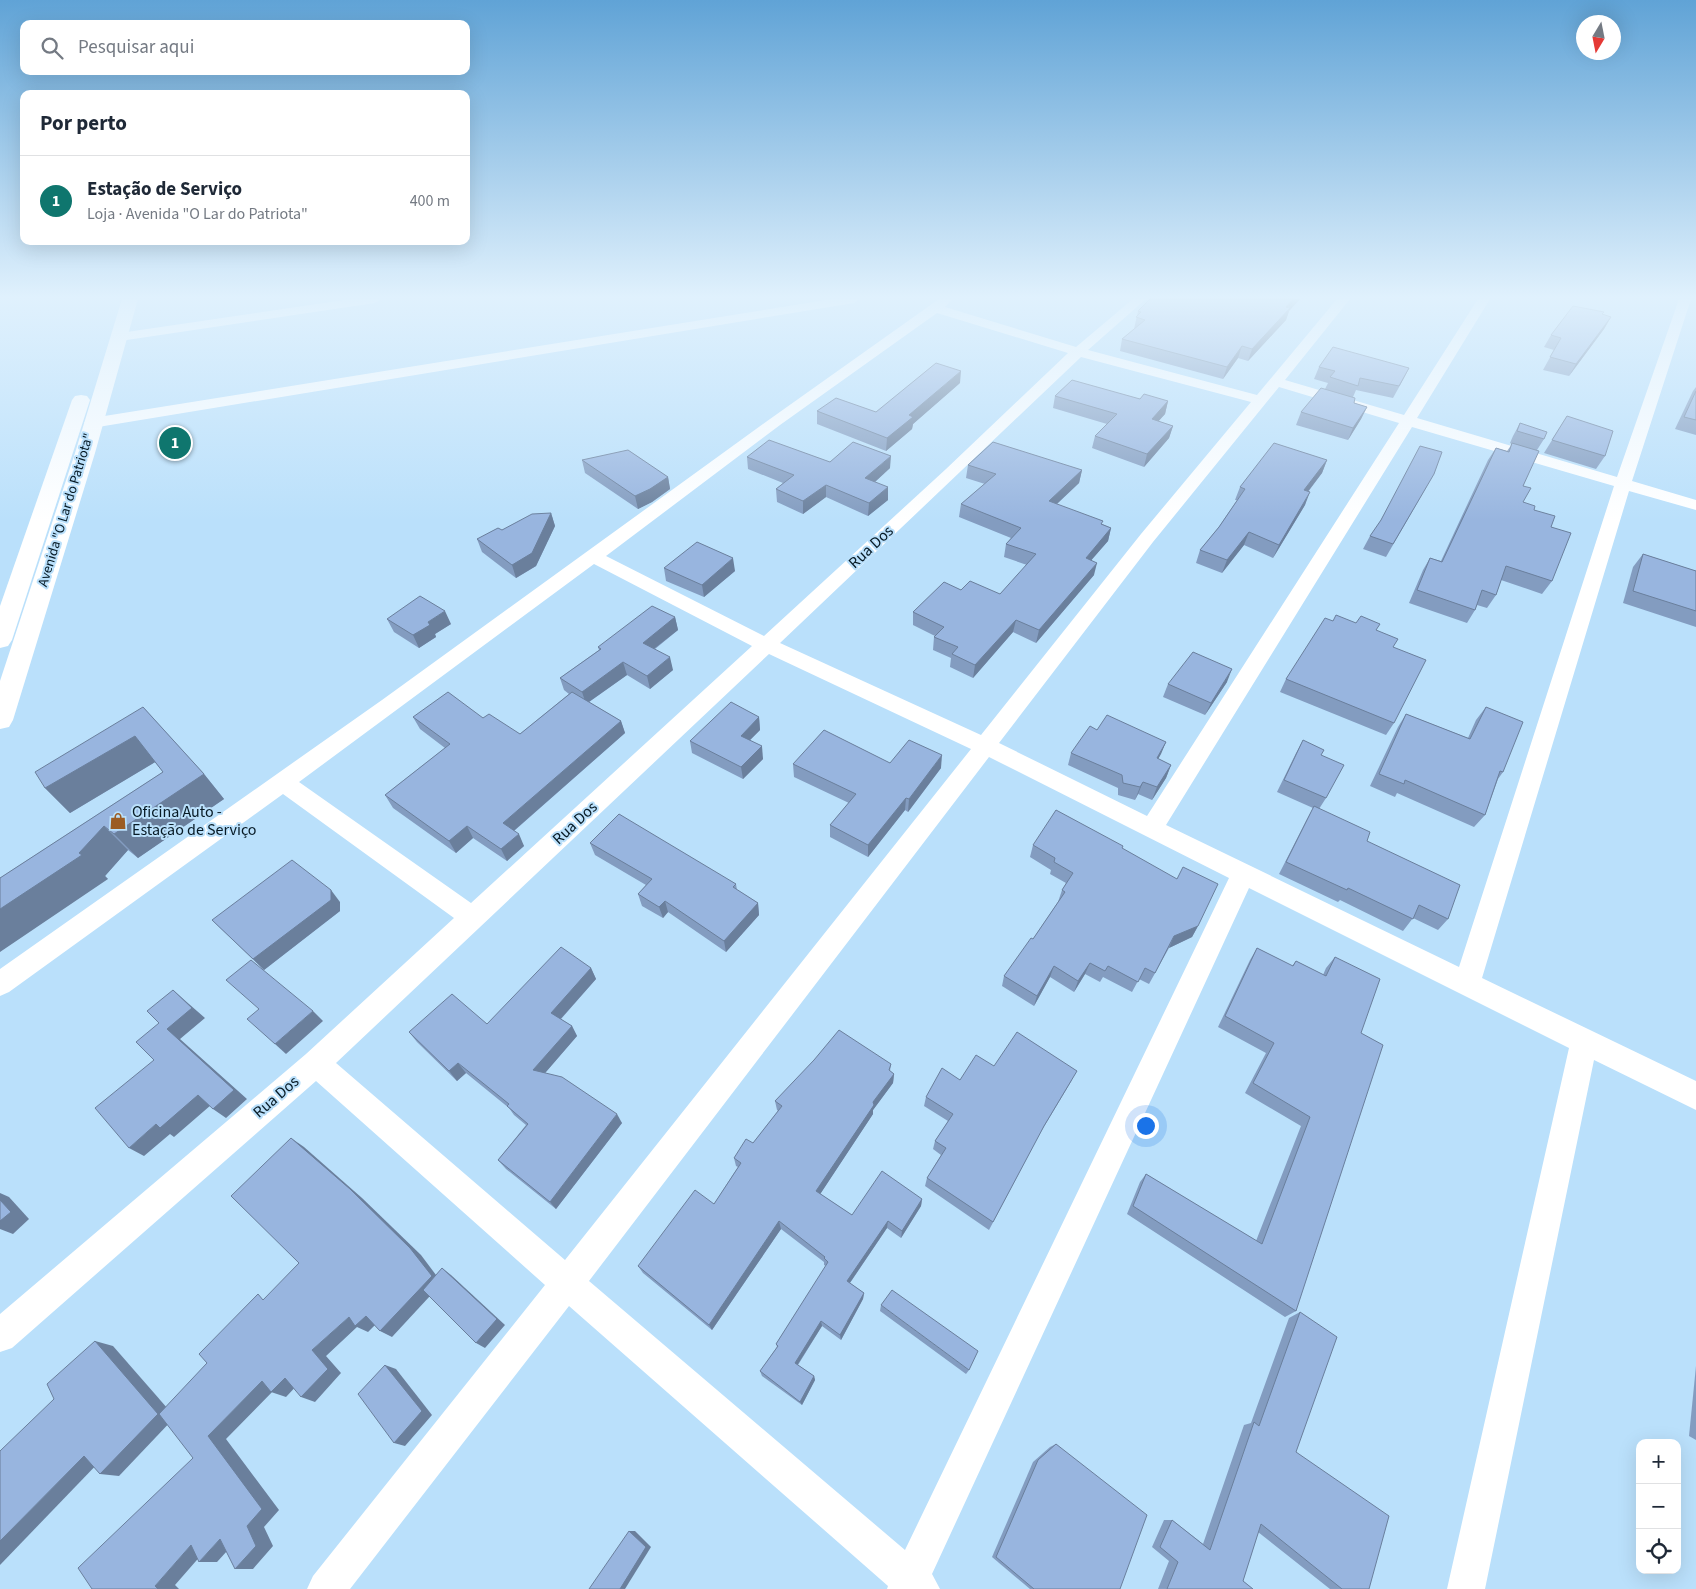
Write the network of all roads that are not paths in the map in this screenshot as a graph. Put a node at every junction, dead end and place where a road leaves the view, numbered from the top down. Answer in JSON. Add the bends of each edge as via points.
{"nodes":[{"id":1,"x":89,"y":373,"type":"edge"},
{"id":2,"x":108,"y":373,"type":"edge"},
{"id":3,"x":398,"y":373,"type":"edge"},
{"id":4,"x":843,"y":373,"type":"edge"},
{"id":5,"x":1055,"y":373,"type":"edge"},
{"id":6,"x":1181,"y":373,"type":"edge"},
{"id":7,"x":1283,"y":373,"type":"edge"},
{"id":8,"x":1438,"y":373,"type":"edge"},
{"id":9,"x":1660,"y":373,"type":"edge"},
{"id":10,"x":1268,"y":391,"type":"junction"},
{"id":11,"x":1408,"y":421,"type":"junction"},
{"id":12,"x":92,"y":423,"type":"junction"},
{"id":13,"x":1623,"y":483,"type":"junction"},
{"id":14,"x":1696,"y":505,"type":"edge"},
{"id":15,"x":594,"y":557,"type":"junction"},
{"id":16,"x":0,"y":640,"type":"edge"},
{"id":17,"x":766,"y":645,"type":"junction"},
{"id":18,"x":0,"y":720,"type":"edge"},
{"id":19,"x":985,"y":746,"type":"junction"},
{"id":20,"x":284,"y":782,"type":"junction"},
{"id":21,"x":1152,"y":828,"type":"junction"},
{"id":22,"x":1242,"y":874,"type":"junction"},
{"id":23,"x":472,"y":918,"type":"junction"},
{"id":24,"x":1467,"y":983,"type":"junction"},
{"id":25,"x":0,"y":984,"type":"edge"},
{"id":26,"x":1584,"y":1041,"type":"junction"},
{"id":27,"x":316,"y":1063,"type":"junction"},
{"id":28,"x":1696,"y":1096,"type":"edge"},
{"id":29,"x":567,"y":1284,"type":"junction"},
{"id":30,"x":0,"y":1336,"type":"edge"},
{"id":31,"x":912,"y":1586,"type":"edge"},
{"id":32,"x":326,"y":1589,"type":"edge"},
{"id":33,"x":1466,"y":1589,"type":"edge"}],
"edges":[{"from":1,"to":16,"type":"main road","name":"Avenida \"O Lar do Patriota\""},
{"from":2,"to":12,"type":"main road","name":"Avenida \"O Lar do Patriota\""},
{"from":3,"to":12,"type":"street"},
{"from":4,"to":15,"type":"street"},
{"from":5,"to":17,"type":"street","name":"Rua Dos"},
{"from":6,"to":10,"type":"street"},
{"from":7,"to":10,"type":"street"},
{"from":8,"to":11,"type":"street"},
{"from":9,"to":13,"type":"street"},
{"from":10,"to":11,"type":"street"},
{"from":10,"to":19,"type":"street","via":[[1147,538]]},
{"from":11,"to":13,"type":"street"},
{"from":11,"to":21,"type":"street"},
{"from":12,"to":18,"type":"main road","name":"Avenida \"O Lar do Patriota\""},
{"from":13,"to":14,"type":"street"},
{"from":13,"to":24,"type":"street"},
{"from":15,"to":17,"type":"street"},
{"from":15,"to":20,"type":"street"},
{"from":17,"to":19,"type":"street"},
{"from":17,"to":23,"type":"street","name":"Rua Dos"},
{"from":19,"to":21,"type":"street"},
{"from":19,"to":29,"type":"street"},
{"from":20,"to":23,"type":"street"},
{"from":20,"to":25,"type":"street"},
{"from":21,"to":22,"type":"street"},
{"from":22,"to":24,"type":"street"},
{"from":22,"to":31,"type":"street"},
{"from":23,"to":27,"type":"street","name":"Rua Dos"},
{"from":24,"to":26,"type":"street"},
{"from":26,"to":28,"type":"street"},
{"from":26,"to":33,"type":"street"},
{"from":27,"to":29,"type":"street"},
{"from":27,"to":30,"type":"street","name":"Rua Dos"},
{"from":29,"to":31,"type":"street"},
{"from":29,"to":32,"type":"street"}]}
